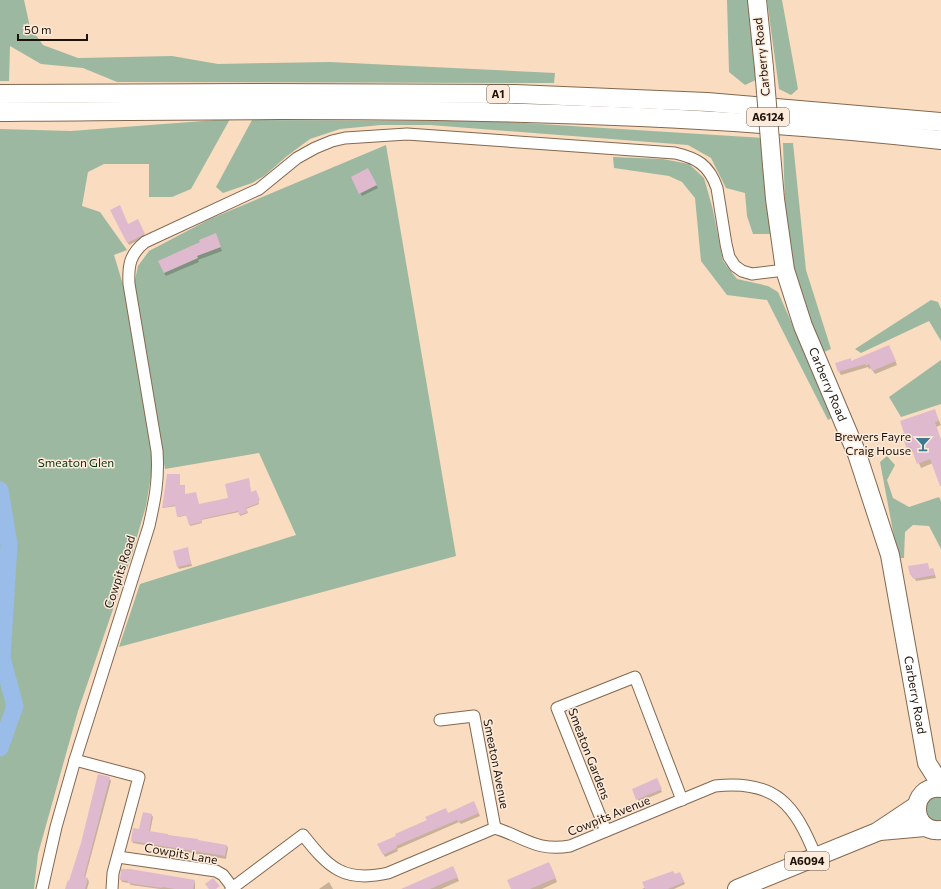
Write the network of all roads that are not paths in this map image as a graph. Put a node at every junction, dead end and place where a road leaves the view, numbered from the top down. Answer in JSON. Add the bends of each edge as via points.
{"nodes":[{"id":1,"x":757,"y":0,"type":"edge"},
{"id":2,"x":0,"y":94,"type":"edge"},
{"id":3,"x":0,"y":112,"type":"edge"},
{"id":4,"x":941,"y":122,"type":"edge"},
{"id":5,"x":941,"y":140,"type":"edge"},
{"id":6,"x":785,"y":270,"type":"junction"},
{"id":7,"x":440,"y":720,"type":"dead end"},
{"id":8,"x":75,"y":760,"type":"junction"},
{"id":9,"x":927,"y":763,"type":"junction"},
{"id":10,"x":941,"y":786,"type":"edge"},
{"id":11,"x":682,"y":800,"type":"junction"},
{"id":12,"x":918,"y":801,"type":"junction"},
{"id":13,"x":495,"y":828,"type":"junction"},
{"id":14,"x":932,"y":829,"type":"edge"},
{"id":15,"x":606,"y":831,"type":"junction"},
{"id":16,"x":877,"y":832,"type":"junction"},
{"id":17,"x":941,"y":846,"type":"edge"},
{"id":18,"x":118,"y":856,"type":"junction"},
{"id":19,"x":816,"y":857,"type":"junction"},
{"id":20,"x":232,"y":888,"type":"edge"},
{"id":21,"x":42,"y":889,"type":"edge"},
{"id":22,"x":112,"y":889,"type":"edge"},
{"id":23,"x":737,"y":889,"type":"edge"}],
"edges":[{"from":1,"to":6,"type":"main road","name":"Carberry Road","number":"A6124","bridge":true,"via":[[775,198]]},
{"from":2,"to":4,"type":"main road","number":"A1","via":[[515,94],[707,102]]},
{"from":3,"to":5,"type":"main road","number":"A1","via":[[368,110],[568,113],[747,122]]},
{"from":6,"to":8,"type":"street","name":"Cowpits Road","via":[[752,274],[735,266],[729,257],[714,180],[708,169],[686,156],[675,153],[407,134],[345,138],[315,148],[259,189],[145,242],[137,248],[128,270],[157,451],[157,494]]},
{"from":6,"to":9,"type":"main road","name":"Carberry Road","number":"A6124","via":[[803,326],[857,454],[890,554]]},
{"from":7,"to":13,"type":"street","name":"Smeaton Avenue","via":[[474,716]]},
{"from":8,"to":18,"type":"street","via":[[139,777]]},
{"from":8,"to":21,"type":"street","name":"Cowpits Road"},
{"from":9,"to":10,"type":"main road","name":"Carberry Road","number":"A6124"},
{"from":9,"to":12,"type":"main road","name":"Carberry Road","number":"A6124"},
{"from":10,"to":12,"type":"main road","via":[[930,789]]},
{"from":11,"to":15,"type":"street","name":"Cowpits Avenue"},
{"from":11,"to":15,"type":"street","name":"Smeaton Gardens","via":[[634,677],[557,708]]},
{"from":11,"to":19,"type":"street","name":"Cowpits Avenue","via":[[715,786],[734,784],[766,790],[796,815]]},
{"from":12,"to":14,"type":"main road","via":[[918,818]]},
{"from":12,"to":16,"type":"main road","number":"A6094"},
{"from":13,"to":15,"type":"street","name":"Cowpits Avenue","via":[[533,844],[557,848],[570,846]]},
{"from":13,"to":20,"type":"street","name":"Cowpits Lane","via":[[388,873],[371,877],[344,873],[332,866],[321,858],[303,835]]},
{"from":14,"to":16,"type":"main road","number":"A6094"},
{"from":14,"to":17,"type":"main road"},
{"from":16,"to":19,"type":"main road","number":"A6094"},
{"from":18,"to":20,"type":"street","name":"Cowpits Lane","via":[[216,871],[223,875]]},
{"from":18,"to":22,"type":"street"},
{"from":19,"to":23,"type":"main road","number":"A6094"}]}
